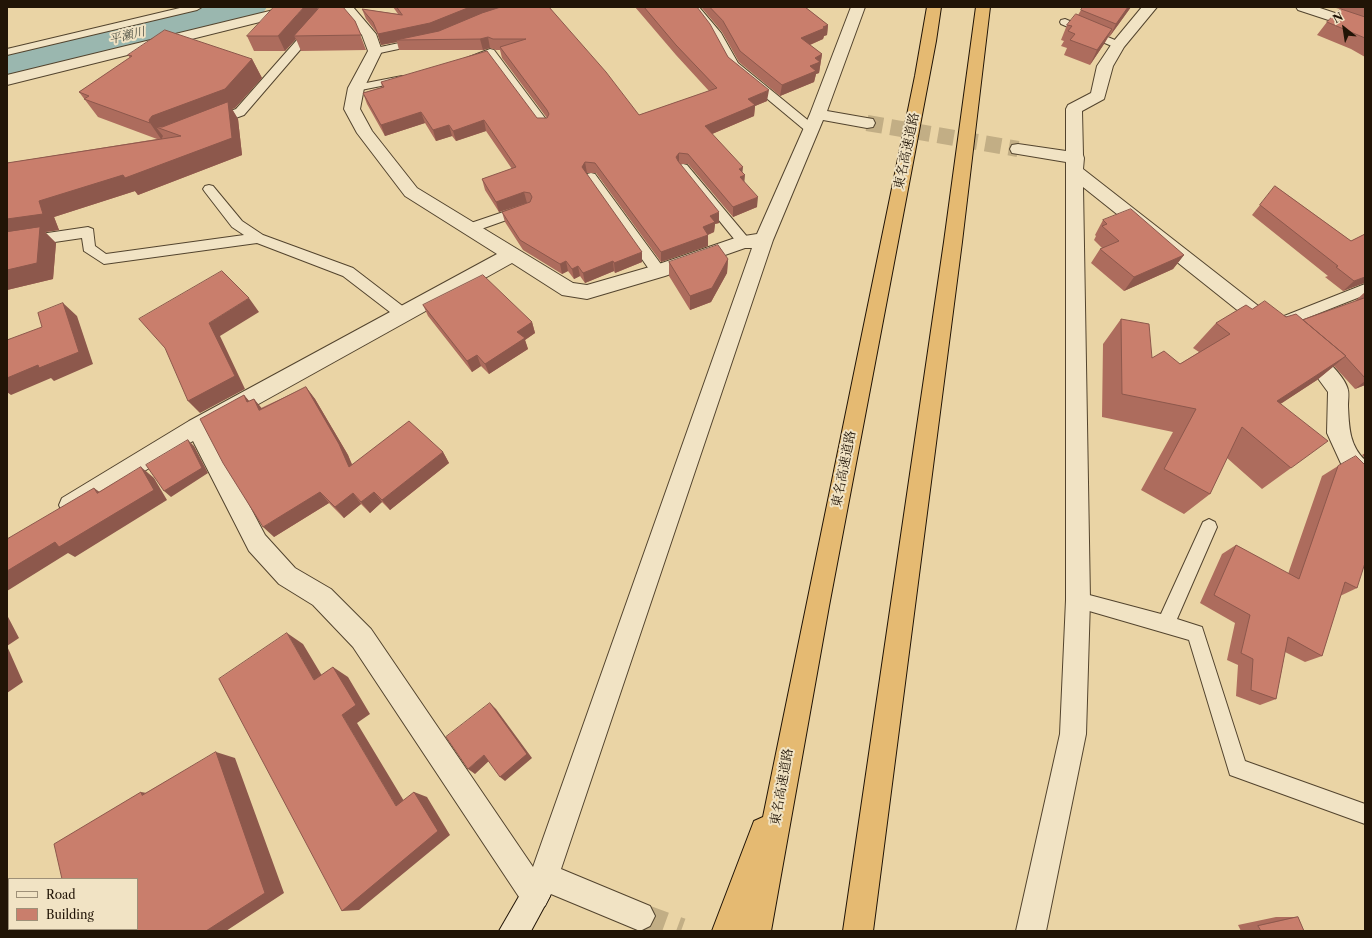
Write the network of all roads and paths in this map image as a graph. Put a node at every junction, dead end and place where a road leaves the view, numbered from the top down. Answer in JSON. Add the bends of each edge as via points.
{"nodes":[{"id":1,"x":197,"y":7,"type":"edge"},
{"id":2,"x":303,"y":7,"type":"edge"},
{"id":3,"x":332,"y":7,"type":"edge"},
{"id":4,"x":345,"y":7,"type":"edge"},
{"id":5,"x":694,"y":7,"type":"edge"},
{"id":6,"x":858,"y":7,"type":"edge"},
{"id":7,"x":934,"y":7,"type":"edge"},
{"id":8,"x":983,"y":7,"type":"edge"},
{"id":9,"x":1150,"y":7,"type":"edge"},
{"id":10,"x":1304,"y":7,"type":"edge"},
{"id":11,"x":1065,"y":22,"type":"dead end"},
{"id":12,"x":1365,"y":28,"type":"edge"},
{"id":13,"x":429,"y":39,"type":"edge"},
{"id":14,"x":1118,"y":45,"type":"junction"},
{"id":15,"x":375,"y":51,"type":"junction"},
{"id":16,"x":7,"y":52,"type":"edge"},
{"id":17,"x":454,"y":66,"type":"edge"},
{"id":18,"x":409,"y":77,"type":"edge"},
{"id":19,"x":7,"y":80,"type":"edge"},
{"id":20,"x":356,"y":88,"type":"junction"},
{"id":21,"x":815,"y":122,"type":"junction"},
{"id":22,"x":867,"y":123,"type":"tunnel mouth"},
{"id":23,"x":204,"y":125,"type":"edge"},
{"id":24,"x":544,"y":125,"type":"edge"},
{"id":25,"x":1018,"y":149,"type":"tunnel mouth"},
{"id":26,"x":1076,"y":165,"type":"junction"},
{"id":27,"x":683,"y":168,"type":"edge"},
{"id":28,"x":591,"y":178,"type":"edge"},
{"id":29,"x":209,"y":189,"type":"dead end"},
{"id":30,"x":527,"y":208,"type":"edge"},
{"id":31,"x":470,"y":228,"type":"junction"},
{"id":32,"x":258,"y":238,"type":"junction"},
{"id":33,"x":754,"y":241,"type":"junction"},
{"id":34,"x":7,"y":244,"type":"edge"},
{"id":35,"x":513,"y":254,"type":"junction"},
{"id":36,"x":658,"y":271,"type":"junction"},
{"id":37,"x":1364,"y":291,"type":"edge"},
{"id":38,"x":404,"y":315,"type":"junction"},
{"id":39,"x":1272,"y":327,"type":"junction"},
{"id":40,"x":197,"y":427,"type":"junction"},
{"id":41,"x":1365,"y":474,"type":"edge"},
{"id":42,"x":52,"y":516,"type":"edge"},
{"id":43,"x":1209,"y":527,"type":"dead end"},
{"id":44,"x":1078,"y":600,"type":"junction"},
{"id":45,"x":1166,"y":624,"type":"junction"},
{"id":46,"x":784,"y":776,"type":"junction"},
{"id":47,"x":1365,"y":814,"type":"edge"},
{"id":48,"x":540,"y":887,"type":"junction"},
{"id":49,"x":640,"y":916,"type":"tunnel mouth"},
{"id":50,"x":514,"y":931,"type":"edge"},
{"id":51,"x":727,"y":931,"type":"edge"},
{"id":52,"x":756,"y":931,"type":"edge"},
{"id":53,"x":858,"y":931,"type":"edge"},
{"id":54,"x":1032,"y":931,"type":"edge"}],
"edges":[{"from":1,"to":16,"type":"lane"},
{"from":2,"to":19,"type":"street"},
{"from":3,"to":23,"type":"lane","via":[[240,112]]},
{"from":4,"to":15,"type":"street","via":[[369,34]]},
{"from":5,"to":21,"type":"lane","via":[[716,33],[733,65]]},
{"from":6,"to":21,"type":"street"},
{"from":7,"to":46,"type":"highway","name":"東名高速道路","via":[[925,67],[899,187]]},
{"from":8,"to":53,"type":"highway"},
{"from":9,"to":14,"type":"street"},
{"from":10,"to":12,"type":"street"},
{"from":11,"to":14,"type":"lane"},
{"from":13,"to":15,"type":"lane"},
{"from":14,"to":26,"type":"street","via":[[1105,66],[1098,96],[1074,109]]},
{"from":15,"to":20,"type":"street"},
{"from":17,"to":24,"type":"lane","via":[[490,52]]},
{"from":18,"to":20,"type":"lane"},
{"from":20,"to":31,"type":"street","via":[[352,109],[365,133],[411,192]]},
{"from":21,"to":22,"type":"street"},
{"from":21,"to":33,"type":"street"},
{"from":25,"to":26,"type":"street"},
{"from":26,"to":39,"type":"street"},
{"from":26,"to":44,"type":"street"},
{"from":27,"to":33,"type":"lane"},
{"from":28,"to":36,"type":"lane"},
{"from":29,"to":32,"type":"lane","via":[[237,224]]},
{"from":30,"to":31,"type":"lane"},
{"from":31,"to":35,"type":"street"},
{"from":32,"to":34,"type":"lane","via":[[104,259],[89,248],[88,232]]},
{"from":32,"to":38,"type":"lane","via":[[348,272]]},
{"from":33,"to":36,"type":"street"},
{"from":33,"to":48,"type":"street"},
{"from":35,"to":36,"type":"street","via":[[569,290],[587,292]]},
{"from":35,"to":38,"type":"street"},
{"from":37,"to":39,"type":"lane"},
{"from":38,"to":40,"type":"street"},
{"from":39,"to":41,"type":"street","via":[[1324,371],[1338,390],[1338,433],[1351,461]]},
{"from":40,"to":42,"type":"street"},
{"from":40,"to":48,"type":"street","via":[[257,543],[287,576],[322,596],[362,638]]},
{"from":43,"to":45,"type":"lane"},
{"from":44,"to":45,"type":"lane"},
{"from":44,"to":54,"type":"street","via":[[1073,734]]},
{"from":45,"to":47,"type":"lane","via":[[1196,633],[1237,768]]},
{"from":46,"to":51,"type":"highway"},
{"from":46,"to":52,"type":"highway","name":"東名高速道路"},
{"from":48,"to":49,"type":"street"},
{"from":48,"to":50,"type":"street"}]}
